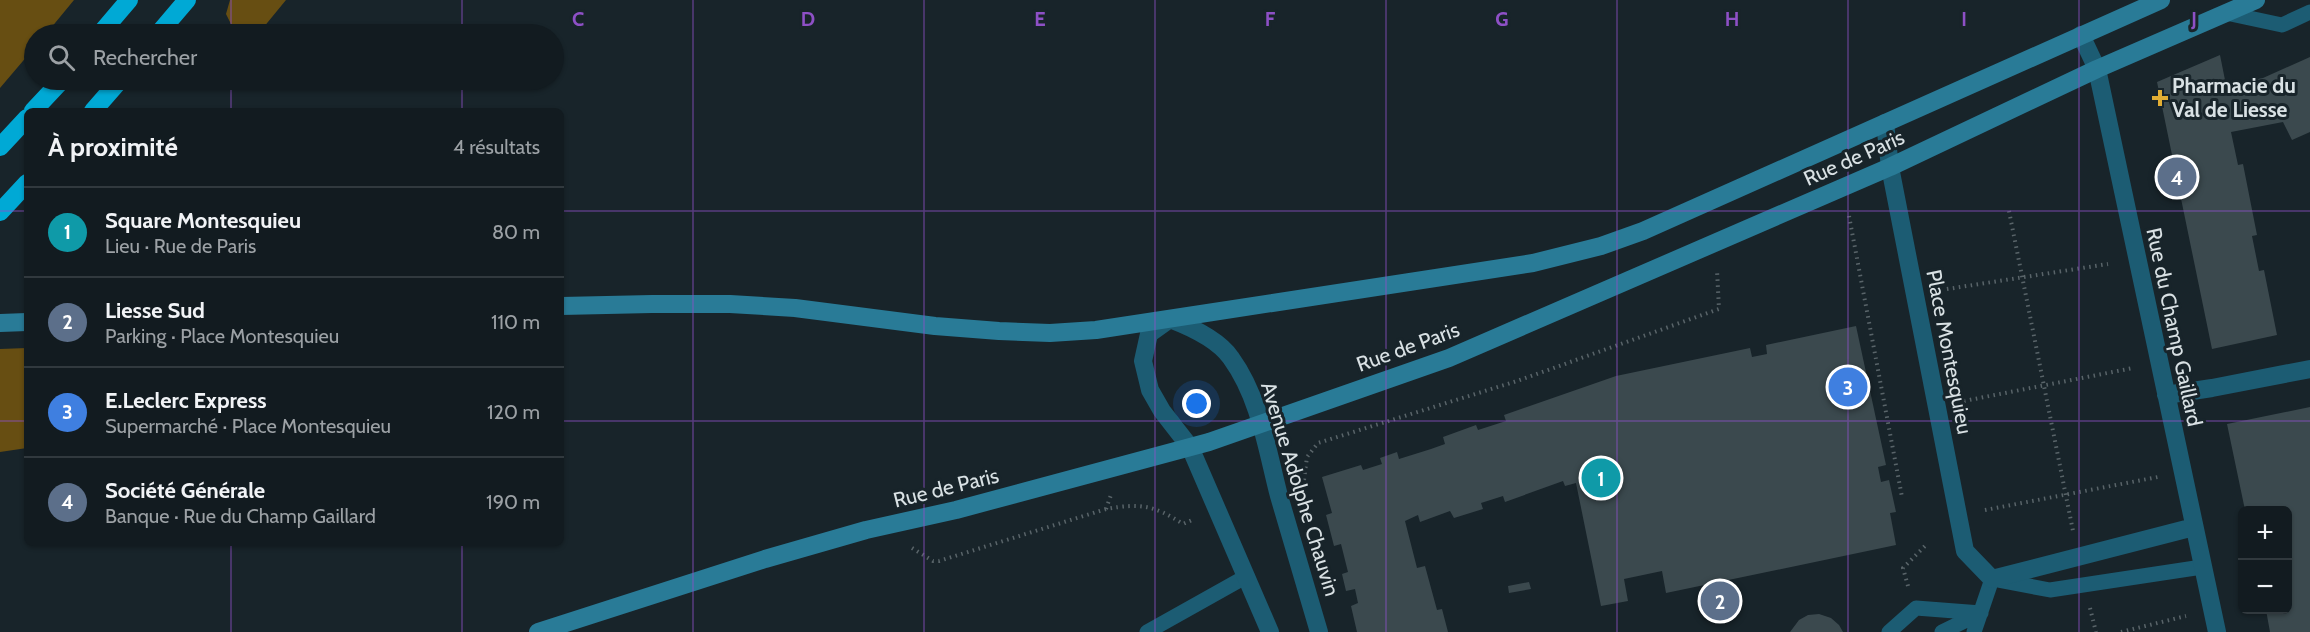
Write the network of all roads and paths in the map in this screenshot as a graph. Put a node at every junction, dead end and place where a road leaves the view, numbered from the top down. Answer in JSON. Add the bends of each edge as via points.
{"nodes":[{"id":1,"x":129,"y":0,"type":"edge"},
{"id":2,"x":187,"y":0,"type":"edge"},
{"id":3,"x":2161,"y":0,"type":"edge"},
{"id":4,"x":2256,"y":0,"type":"edge"},
{"id":5,"x":2310,"y":12,"type":"edge"},
{"id":6,"x":2226,"y":13,"type":"junction"},
{"id":7,"x":109,"y":24,"type":"edge"},
{"id":8,"x":167,"y":24,"type":"edge"},
{"id":9,"x":2081,"y":35,"type":"junction"},
{"id":10,"x":2097,"y":69,"type":"junction"},
{"id":11,"x":53,"y":90,"type":"edge"},
{"id":12,"x":111,"y":90,"type":"edge"},
{"id":13,"x":36,"y":108,"type":"edge"},
{"id":14,"x":96,"y":108,"type":"edge"},
{"id":15,"x":24,"y":121,"type":"edge"},
{"id":16,"x":1884,"y":123,"type":"junction"},
{"id":17,"x":0,"y":147,"type":"edge"},
{"id":18,"x":1890,"y":167,"type":"junction"},
{"id":19,"x":24,"y":186,"type":"edge"},
{"id":20,"x":2009,"y":211,"type":"dead end"},
{"id":21,"x":0,"y":212,"type":"edge"},
{"id":22,"x":1856,"y":214,"type":"dead end"},
{"id":23,"x":1716,"y":264,"type":"dead end"},
{"id":24,"x":2108,"y":264,"type":"dead end"},
{"id":25,"x":2023,"y":278,"type":"junction"},
{"id":26,"x":1941,"y":290,"type":"dead end"},
{"id":27,"x":564,"y":306,"type":"edge"},
{"id":28,"x":1170,"y":320,"type":"junction"},
{"id":29,"x":24,"y":322,"type":"edge"},
{"id":30,"x":0,"y":323,"type":"edge"},
{"id":31,"x":2135,"y":368,"type":"dead end"},
{"id":32,"x":2310,"y":369,"type":"edge"},
{"id":33,"x":2044,"y":386,"type":"junction"},
{"id":34,"x":2166,"y":395,"type":"junction"},
{"id":35,"x":1936,"y":406,"type":"junction"},
{"id":36,"x":1260,"y":423,"type":"junction"},
{"id":37,"x":1190,"y":447,"type":"junction"},
{"id":38,"x":1904,"y":472,"type":"dead end"},
{"id":39,"x":1897,"y":474,"type":"junction"},
{"id":40,"x":2162,"y":476,"type":"dead end"},
{"id":41,"x":1304,"y":489,"type":"dead end"},
{"id":42,"x":2066,"y":495,"type":"junction"},
{"id":43,"x":1902,"y":497,"type":"dead end"},
{"id":44,"x":1221,"y":514,"type":"junction"},
{"id":45,"x":1958,"y":516,"type":"junction"},
{"id":46,"x":2194,"y":527,"type":"junction"},
{"id":47,"x":2074,"y":534,"type":"dead end"},
{"id":48,"x":912,"y":549,"type":"dead end"},
{"id":49,"x":2202,"y":567,"type":"junction"},
{"id":50,"x":1247,"y":576,"type":"junction"},
{"id":51,"x":1992,"y":579,"type":"junction"},
{"id":52,"x":2090,"y":605,"type":"dead end"},
{"id":53,"x":1981,"y":613,"type":"junction"},
{"id":54,"x":2186,"y":616,"type":"dead end"},
{"id":55,"x":537,"y":632,"type":"edge"},
{"id":56,"x":1147,"y":632,"type":"edge"},
{"id":57,"x":1270,"y":632,"type":"edge"},
{"id":58,"x":1319,"y":632,"type":"edge"},
{"id":59,"x":1889,"y":632,"type":"edge"},
{"id":60,"x":1942,"y":632,"type":"edge"},
{"id":61,"x":1974,"y":632,"type":"edge"},
{"id":62,"x":1986,"y":632,"type":"edge"},
{"id":63,"x":2096,"y":632,"type":"edge"},
{"id":64,"x":2121,"y":632,"type":"edge"},
{"id":65,"x":2217,"y":632,"type":"edge"}],
"edges":[{"from":1,"to":7,"type":"highway"},
{"from":2,"to":8,"type":"highway"},
{"from":3,"to":9,"type":"main road","name":"Rue de Paris"},
{"from":4,"to":6,"type":"main road","name":"Rue de Paris"},
{"from":5,"to":6,"type":"lane","via":[[2282,25]]},
{"from":6,"to":10,"type":"main road","name":"Rue de Paris"},
{"from":9,"to":10,"type":"street","name":"Rue du Champ Gaillard"},
{"from":9,"to":16,"type":"main road","name":"Rue de Paris"},
{"from":10,"to":18,"type":"main road","name":"Rue de Paris"},
{"from":10,"to":34,"type":"street","name":"Rue du Champ Gaillard"},
{"from":11,"to":13,"type":"highway"},
{"from":12,"to":14,"type":"highway"},
{"from":15,"to":17,"type":"highway"},
{"from":16,"to":18,"type":"street","name":"Place Montesquieu"},
{"from":16,"to":28,"type":"main road","name":"Rue de Paris","via":[[1601,246],[1480,273]]},
{"from":18,"to":35,"type":"street","name":"Place Montesquieu"},
{"from":18,"to":36,"type":"main road","name":"Rue de Paris","via":[[1449,358]]},
{"from":19,"to":21,"type":"highway"},
{"from":20,"to":25,"type":"path"},
{"from":22,"to":39,"type":"path","via":[[1847,217]]},
{"from":23,"to":41,"type":"path","via":[[1719,309],[1517,381],[1318,443],[1307,457]]},
{"from":24,"to":25,"type":"path"},
{"from":25,"to":26,"type":"path"},
{"from":25,"to":33,"type":"path"},
{"from":27,"to":28,"type":"main road","name":"Rue de Paris","via":[[784,307],[935,326],[1050,333]]},
{"from":28,"to":36,"type":"street","name":"Avenue Adolphe Chauvin","via":[[1194,328],[1231,356]]},
{"from":28,"to":37,"type":"street","via":[[1149,334],[1143,362],[1150,390]]},
{"from":29,"to":30,"type":"main road"},
{"from":31,"to":33,"type":"path"},
{"from":32,"to":34,"type":"street"},
{"from":33,"to":35,"type":"path"},
{"from":33,"to":42,"type":"path"},
{"from":34,"to":46,"type":"street","name":"Rue du Champ Gaillard"},
{"from":35,"to":45,"type":"street","name":"Place Montesquieu"},
{"from":36,"to":37,"type":"main road","name":"Rue de Paris"},
{"from":36,"to":58,"type":"street","name":"Avenue Adolphe Chauvin"},
{"from":37,"to":44,"type":"street"},
{"from":37,"to":55,"type":"main road","name":"Rue de Paris","via":[[765,559]]},
{"from":38,"to":39,"type":"path"},
{"from":39,"to":43,"type":"path"},
{"from":40,"to":42,"type":"path"},
{"from":42,"to":45,"type":"path"},
{"from":42,"to":47,"type":"path"},
{"from":44,"to":48,"type":"path","via":[[1183,524],[1155,508],[1129,505],[939,561]]},
{"from":44,"to":50,"type":"street"},
{"from":45,"to":51,"type":"street","name":"Place Montesquieu","via":[[1965,551]]},
{"from":46,"to":49,"type":"street","name":"Rue du Champ Gaillard"},
{"from":46,"to":51,"type":"street"},
{"from":49,"to":51,"type":"lane","via":[[2050,590]]},
{"from":49,"to":65,"type":"street","name":"Rue du Champ Gaillard"},
{"from":50,"to":56,"type":"lane"},
{"from":50,"to":57,"type":"street"},
{"from":51,"to":53,"type":"lane"},
{"from":52,"to":63,"type":"path"},
{"from":53,"to":59,"type":"lane","via":[[1916,608]]},
{"from":53,"to":60,"type":"lane"},
{"from":53,"to":61,"type":"lane"},
{"from":53,"to":62,"type":"lane"},
{"from":54,"to":64,"type":"path"}]}
